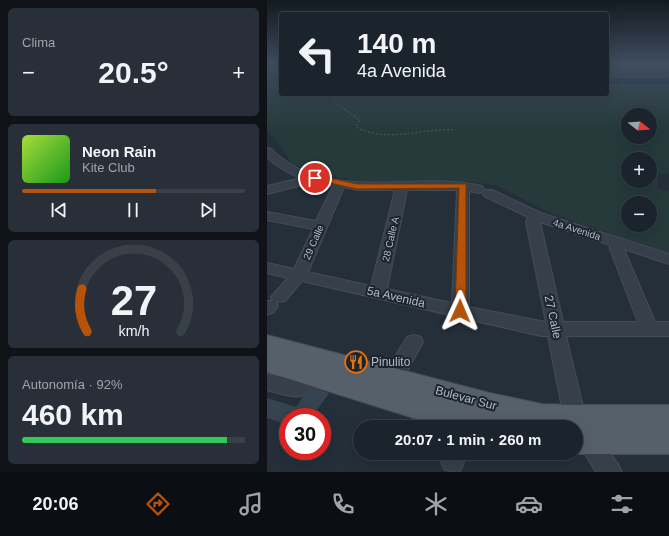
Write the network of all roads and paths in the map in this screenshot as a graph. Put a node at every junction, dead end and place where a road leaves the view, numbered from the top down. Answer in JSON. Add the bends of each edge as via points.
{"nodes":[{"id":1,"x":331,"y":96,"type":"edge"},
{"id":2,"x":453,"y":130,"type":"dead end"},
{"id":3,"x":269,"y":158,"type":"edge"},
{"id":4,"x":315,"y":178,"type":"junction"},
{"id":5,"x":340,"y":183,"type":"junction"},
{"id":6,"x":463,"y":186,"type":"junction"},
{"id":7,"x":402,"y":187,"type":"junction"},
{"id":8,"x":267,"y":190,"type":"edge"},
{"id":9,"x":267,"y":216,"type":"edge"},
{"id":10,"x":536,"y":216,"type":"junction"},
{"id":11,"x":320,"y":226,"type":"junction"},
{"id":12,"x":617,"y":242,"type":"junction"},
{"id":13,"x":669,"y":259,"type":"edge"},
{"id":14,"x":267,"y":268,"type":"edge"},
{"id":15,"x":299,"y":275,"type":"junction"},
{"id":16,"x":378,"y":292,"type":"junction"},
{"id":17,"x":272,"y":304,"type":"edge"},
{"id":18,"x":460,"y":311,"type":"junction"},
{"id":19,"x":649,"y":329,"type":"junction"},
{"id":20,"x":669,"y":329,"type":"edge"},
{"id":21,"x":555,"y":330,"type":"junction"},
{"id":22,"x":414,"y":342,"type":"dead end"},
{"id":23,"x":267,"y":344,"type":"edge"},
{"id":24,"x":267,"y":362,"type":"edge"},
{"id":25,"x":310,"y":375,"type":"junction"},
{"id":26,"x":393,"y":378,"type":"junction"},
{"id":27,"x":267,"y":382,"type":"edge"},
{"id":28,"x":669,"y":418,"type":"edge"},
{"id":29,"x":458,"y":420,"type":"edge"},
{"id":30,"x":548,"y":420,"type":"edge"},
{"id":31,"x":577,"y":420,"type":"edge"},
{"id":32,"x":583,"y":432,"type":"edge"},
{"id":33,"x":583,"y":433,"type":"edge"},
{"id":34,"x":583,"y":437,"type":"edge"},
{"id":35,"x":669,"y":440,"type":"edge"},
{"id":36,"x":610,"y":472,"type":"edge"}],
"edges":[{"from":1,"to":2,"type":"path","via":[[337,104],[360,120],[356,126],[361,130],[396,136]]},
{"from":3,"to":4,"type":"street","name":"4a Avenida","via":[[289,169]]},
{"from":4,"to":5,"type":"street","name":"4a Avenida"},
{"from":4,"to":8,"type":"street"},
{"from":5,"to":7,"type":"street","name":"4a Avenida"},
{"from":5,"to":11,"type":"street","name":"29 Calle"},
{"from":6,"to":7,"type":"street","name":"4a Avenida"},
{"from":6,"to":10,"type":"street","name":"4a Avenida","via":[[483,191]]},
{"from":6,"to":18,"type":"street"},
{"from":7,"to":16,"type":"street","name":"28 Calle A"},
{"from":9,"to":11,"type":"street"},
{"from":10,"to":12,"type":"street","name":"4a Avenida"},
{"from":10,"to":21,"type":"street","name":"27 Calle","via":[[533,222]]},
{"from":11,"to":15,"type":"street","name":"29 Calle"},
{"from":12,"to":13,"type":"street","name":"4a Avenida"},
{"from":12,"to":19,"type":"street","via":[[617,249]]},
{"from":14,"to":15,"type":"street","name":"5a Avenida"},
{"from":15,"to":16,"type":"street","name":"5a Avenida"},
{"from":15,"to":17,"type":"street","name":"29 Calle"},
{"from":16,"to":18,"type":"street","name":"5a Avenida"},
{"from":18,"to":21,"type":"street","name":"5a Avenida"},
{"from":19,"to":20,"type":"street","name":"5a Avenida"},
{"from":19,"to":21,"type":"street","name":"5a Avenida"},
{"from":21,"to":31,"type":"street","name":"27 Calle"},
{"from":22,"to":26,"type":"street"},
{"from":23,"to":26,"type":"main road","name":"Bulevar Sur"},
{"from":24,"to":25,"type":"main road","name":"Bulevar Sur"},
{"from":25,"to":27,"type":"street","via":[[298,389]]},
{"from":25,"to":29,"type":"main road","name":"Bulevar Sur"},
{"from":26,"to":30,"type":"main road","name":"Bulevar Sur"},
{"from":28,"to":32,"type":"main road","name":"Bulevar Sur"},
{"from":33,"to":35,"type":"main road","name":"Bulevar Sur"},
{"from":34,"to":36,"type":"street","name":"27 Calle"}]}
